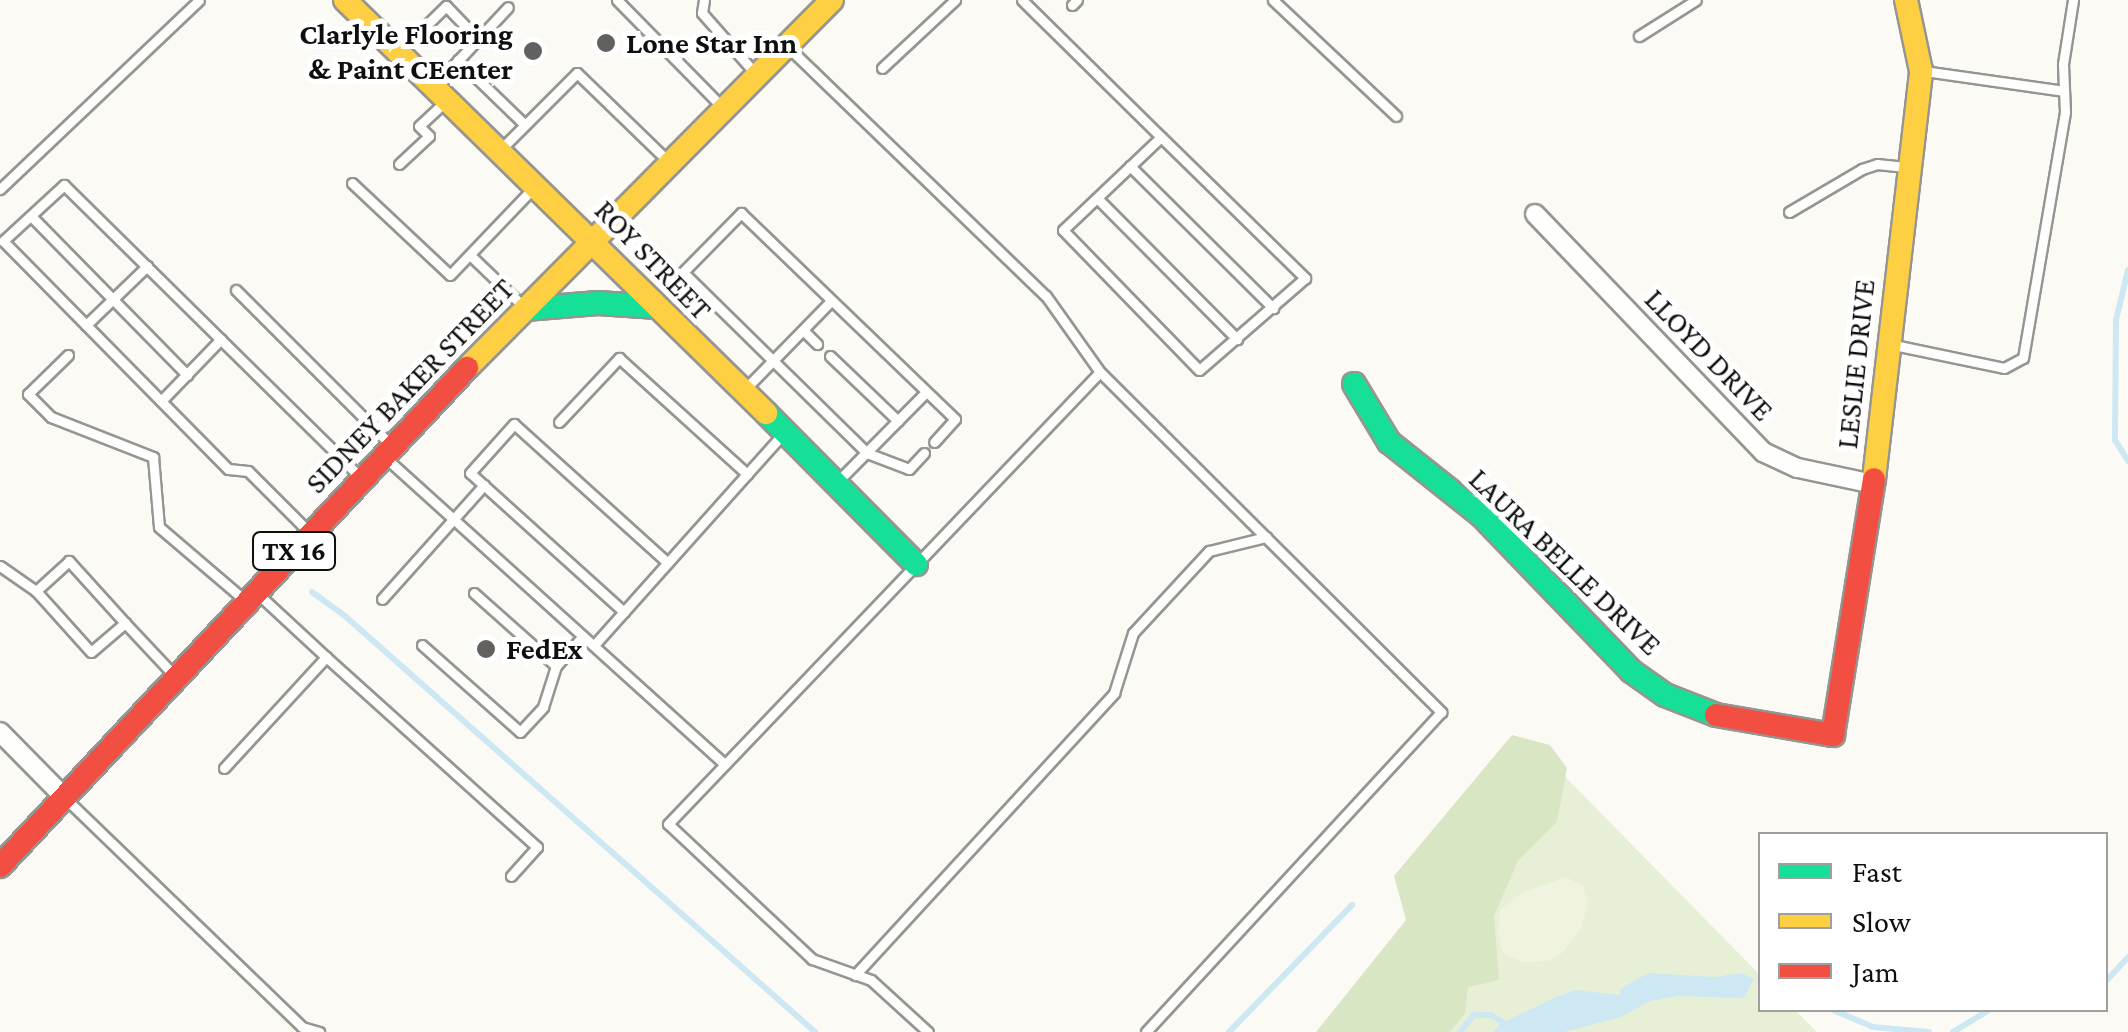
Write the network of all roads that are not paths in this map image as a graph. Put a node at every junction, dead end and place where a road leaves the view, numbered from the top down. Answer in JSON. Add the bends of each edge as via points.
{"nodes":[{"id":1,"x":198,"y":0,"type":"edge"},
{"id":2,"x":345,"y":0,"type":"edge"},
{"id":3,"x":617,"y":0,"type":"edge"},
{"id":4,"x":704,"y":0,"type":"edge"},
{"id":5,"x":832,"y":0,"type":"edge"},
{"id":6,"x":956,"y":0,"type":"edge"},
{"id":7,"x":1022,"y":0,"type":"edge"},
{"id":8,"x":1274,"y":0,"type":"edge"},
{"id":9,"x":1696,"y":0,"type":"edge"},
{"id":10,"x":1906,"y":0,"type":"edge"},
{"id":11,"x":2073,"y":0,"type":"edge"},
{"id":12,"x":508,"y":8,"type":"dead end"},
{"id":13,"x":1639,"y":36,"type":"dead end"},
{"id":14,"x":478,"y":39,"type":"junction"},
{"id":15,"x":786,"y":45,"type":"junction"},
{"id":16,"x":399,"y":52,"type":"junction"},
{"id":17,"x":458,"y":60,"type":"junction"},
{"id":18,"x":882,"y":68,"type":"dead end"},
{"id":19,"x":1921,"y":71,"type":"junction"},
{"id":20,"x":758,"y":76,"type":"junction"},
{"id":21,"x":2064,"y":91,"type":"junction"},
{"id":22,"x":441,"y":93,"type":"junction"},
{"id":23,"x":726,"y":110,"type":"junction"},
{"id":24,"x":1396,"y":116,"type":"dead end"},
{"id":25,"x":525,"y":125,"type":"junction"},
{"id":26,"x":1162,"y":137,"type":"junction"},
{"id":27,"x":500,"y":150,"type":"junction"},
{"id":28,"x":400,"y":164,"type":"dead end"},
{"id":29,"x":672,"y":166,"type":"junction"},
{"id":30,"x":1130,"y":166,"type":"junction"},
{"id":31,"x":1910,"y":167,"type":"junction"},
{"id":32,"x":352,"y":182,"type":"dead end"},
{"id":33,"x":536,"y":185,"type":"junction"},
{"id":34,"x":0,"y":188,"type":"edge"},
{"id":35,"x":1096,"y":198,"type":"junction"},
{"id":36,"x":1788,"y":212,"type":"dead end"},
{"id":37,"x":1536,"y":214,"type":"dead end"},
{"id":38,"x":31,"y":216,"type":"junction"},
{"id":39,"x":592,"y":239,"type":"junction"},
{"id":40,"x":470,"y":254,"type":"junction"},
{"id":41,"x":147,"y":266,"type":"junction"},
{"id":42,"x":236,"y":290,"type":"dead end"},
{"id":43,"x":112,"y":299,"type":"junction"},
{"id":44,"x":831,"y":301,"type":"junction"},
{"id":45,"x":657,"y":306,"type":"junction"},
{"id":46,"x":1273,"y":308,"type":"junction"},
{"id":47,"x":526,"y":309,"type":"junction"},
{"id":48,"x":86,"y":325,"type":"junction"},
{"id":49,"x":803,"y":330,"type":"junction"},
{"id":50,"x":221,"y":339,"type":"junction"},
{"id":51,"x":1237,"y":339,"type":"junction"},
{"id":52,"x":818,"y":344,"type":"dead end"},
{"id":53,"x":1886,"y":344,"type":"junction"},
{"id":54,"x":68,"y":355,"type":"dead end"},
{"id":55,"x":830,"y":356,"type":"dead end"},
{"id":56,"x":772,"y":361,"type":"junction"},
{"id":57,"x":1100,"y":372,"type":"junction"},
{"id":58,"x":186,"y":375,"type":"junction"},
{"id":59,"x":1354,"y":384,"type":"dead end"},
{"id":60,"x":741,"y":393,"type":"junction"},
{"id":61,"x":926,"y":393,"type":"junction"},
{"id":62,"x":161,"y":401,"type":"junction"},
{"id":63,"x":898,"y":421,"type":"junction"},
{"id":64,"x":560,"y":422,"type":"dead end"},
{"id":65,"x":783,"y":434,"type":"junction"},
{"id":66,"x":934,"y":442,"type":"dead end"},
{"id":67,"x":387,"y":450,"type":"junction"},
{"id":68,"x":866,"y":452,"type":"junction"},
{"id":69,"x":924,"y":453,"type":"dead end"},
{"id":70,"x":746,"y":474,"type":"junction"},
{"id":71,"x":361,"y":478,"type":"junction"},
{"id":72,"x":1873,"y":484,"type":"junction"},
{"id":73,"x":484,"y":485,"type":"junction"},
{"id":74,"x":834,"y":485,"type":"junction"},
{"id":75,"x":454,"y":518,"type":"junction"},
{"id":76,"x":310,"y":534,"type":"junction"},
{"id":77,"x":1266,"y":537,"type":"junction"},
{"id":78,"x":668,"y":563,"type":"junction"},
{"id":79,"x":916,"y":564,"type":"junction"},
{"id":80,"x":0,"y":566,"type":"edge"},
{"id":81,"x":36,"y":592,"type":"junction"},
{"id":82,"x":474,"y":593,"type":"dead end"},
{"id":83,"x":252,"y":597,"type":"junction"},
{"id":84,"x":382,"y":598,"type":"dead end"},
{"id":85,"x":624,"y":612,"type":"junction"},
{"id":86,"x":125,"y":622,"type":"junction"},
{"id":87,"x":583,"y":636,"type":"junction"},
{"id":88,"x":422,"y":644,"type":"dead end"},
{"id":89,"x":594,"y":644,"type":"junction"},
{"id":90,"x":326,"y":656,"type":"junction"},
{"id":91,"x":556,"y":666,"type":"junction"},
{"id":92,"x":175,"y":676,"type":"junction"},
{"id":93,"x":0,"y":732,"type":"edge"},
{"id":94,"x":1833,"y":735,"type":"joint"},
{"id":95,"x":726,"y":764,"type":"junction"},
{"id":96,"x":224,"y":768,"type":"dead end"},
{"id":97,"x":64,"y":797,"type":"junction"},
{"id":98,"x":0,"y":866,"type":"edge"},
{"id":99,"x":511,"y":876,"type":"dead end"},
{"id":100,"x":855,"y":974,"type":"junction"},
{"id":101,"x":319,"y":1032,"type":"edge"},
{"id":102,"x":928,"y":1032,"type":"edge"},
{"id":103,"x":1146,"y":1032,"type":"edge"}],
"edges":[{"from":1,"to":34,"type":"lane"},
{"from":2,"to":16,"type":"street","name":"ROY STREET"},
{"from":3,"to":23,"type":"lane"},
{"from":4,"to":20,"type":"lane","via":[[702,13]]},
{"from":5,"to":15,"type":"street","name":"SIDNEY BAKER STREET","number":"TX 16"},
{"from":6,"to":18,"type":"lane"},
{"from":7,"to":26,"type":"lane"},
{"from":8,"to":24,"type":"lane"},
{"from":9,"to":13,"type":"lane"},
{"from":10,"to":19,"type":"street","name":"LESLIE DRIVE"},
{"from":11,"to":21,"type":"lane"},
{"from":12,"to":14,"type":"lane"},
{"from":14,"to":16,"type":"lane","via":[[446,6]]},
{"from":14,"to":17,"type":"lane"},
{"from":15,"to":20,"type":"street","name":"SIDNEY BAKER STREET","number":"TX 16"},
{"from":15,"to":57,"type":"lane","via":[[1046,296]]},
{"from":16,"to":22,"type":"street","name":"ROY STREET"},
{"from":17,"to":22,"type":"lane"},
{"from":17,"to":25,"type":"lane"},
{"from":19,"to":21,"type":"lane"},
{"from":19,"to":31,"type":"street","name":"LESLIE DRIVE"},
{"from":20,"to":23,"type":"street","name":"SIDNEY BAKER STREET","number":"TX 16"},
{"from":21,"to":53,"type":"lane","via":[[2023,358],[2004,368]]},
{"from":22,"to":27,"type":"street","name":"ROY STREET"},
{"from":22,"to":28,"type":"lane","via":[[420,126],[429,136]]},
{"from":23,"to":29,"type":"street","name":"SIDNEY BAKER STREET","number":"TX 16"},
{"from":25,"to":27,"type":"lane"},
{"from":25,"to":29,"type":"lane","via":[[577,72]]},
{"from":26,"to":30,"type":"lane"},
{"from":26,"to":46,"type":"lane","via":[[1304,278]]},
{"from":27,"to":33,"type":"street","name":"ROY STREET"},
{"from":29,"to":39,"type":"street","name":"SIDNEY BAKER STREET","number":"TX 16"},
{"from":30,"to":35,"type":"lane"},
{"from":30,"to":46,"type":"lane"},
{"from":31,"to":36,"type":"lane","via":[[1862,169]]},
{"from":31,"to":53,"type":"street","name":"LESLIE DRIVE"},
{"from":32,"to":40,"type":"lane","via":[[450,275]]},
{"from":33,"to":39,"type":"street","name":"ROY STREET"},
{"from":33,"to":40,"type":"lane"},
{"from":35,"to":51,"type":"lane"},
{"from":35,"to":51,"type":"lane","via":[[1063,230],[1199,370]]},
{"from":37,"to":72,"type":"street","name":"LLOYD DRIVE","via":[[1764,452],[1798,468]]},
{"from":38,"to":41,"type":"lane","via":[[64,185]]},
{"from":38,"to":43,"type":"lane"},
{"from":38,"to":48,"type":"lane","via":[[3,241]]},
{"from":39,"to":45,"type":"street","name":"ROY STREET"},
{"from":39,"to":47,"type":"street","name":"SIDNEY BAKER STREET","number":"TX 16"},
{"from":40,"to":47,"type":"lane"},
{"from":41,"to":43,"type":"lane"},
{"from":41,"to":50,"type":"lane"},
{"from":42,"to":67,"type":"lane"},
{"from":43,"to":48,"type":"lane"},
{"from":43,"to":58,"type":"lane"},
{"from":44,"to":49,"type":"lane"},
{"from":44,"to":56,"type":"lane","via":[[742,214],[683,272]]},
{"from":44,"to":61,"type":"lane"},
{"from":45,"to":47,"type":"street"},
{"from":45,"to":60,"type":"street","name":"ROY STREET"},
{"from":46,"to":51,"type":"lane"},
{"from":47,"to":67,"type":"street","name":"SIDNEY BAKER STREET","number":"TX 16"},
{"from":48,"to":62,"type":"lane"},
{"from":49,"to":52,"type":"lane"},
{"from":49,"to":56,"type":"lane"},
{"from":50,"to":58,"type":"lane"},
{"from":50,"to":71,"type":"lane"},
{"from":53,"to":72,"type":"street","name":"LESLIE DRIVE"},
{"from":54,"to":83,"type":"lane","via":[[28,394],[50,417],[153,457],[159,528]]},
{"from":55,"to":63,"type":"lane"},
{"from":56,"to":60,"type":"lane"},
{"from":56,"to":68,"type":"lane"},
{"from":57,"to":77,"type":"lane"},
{"from":57,"to":79,"type":"lane"},
{"from":58,"to":62,"type":"lane"},
{"from":59,"to":94,"type":"street","name":"LAURA BELLE DRIVE","via":[[1389,442],[1482,516],[1631,671],[1704,713]]},
{"from":60,"to":65,"type":"street","name":"ROY STREET"},
{"from":61,"to":63,"type":"lane"},
{"from":61,"to":66,"type":"lane","via":[[956,419]]},
{"from":62,"to":76,"type":"lane","via":[[228,469],[248,471]]},
{"from":63,"to":68,"type":"lane"},
{"from":64,"to":70,"type":"lane","via":[[619,358]]},
{"from":65,"to":70,"type":"lane"},
{"from":65,"to":74,"type":"street","name":"ROY STREET"},
{"from":67,"to":71,"type":"street","name":"SIDNEY BAKER STREET","number":"TX 16"},
{"from":67,"to":75,"type":"lane"},
{"from":68,"to":69,"type":"lane","via":[[910,469]]},
{"from":68,"to":74,"type":"lane"},
{"from":70,"to":78,"type":"lane"},
{"from":71,"to":76,"type":"street","name":"SIDNEY BAKER STREET","number":"TX 16"},
{"from":72,"to":94,"type":"street","name":"LESLIE DRIVE"},
{"from":73,"to":75,"type":"lane"},
{"from":73,"to":78,"type":"lane","via":[[470,473],[514,424]]},
{"from":73,"to":85,"type":"lane"},
{"from":74,"to":79,"type":"street","name":"ROY STREET"},
{"from":75,"to":84,"type":"lane"},
{"from":75,"to":87,"type":"lane"},
{"from":76,"to":83,"type":"street","name":"SIDNEY BAKER STREET","number":"TX 16"},
{"from":77,"to":100,"type":"lane","via":[[1210,550],[1133,632],[1114,693]]},
{"from":77,"to":103,"type":"lane","via":[[1442,712]]},
{"from":78,"to":85,"type":"lane"},
{"from":79,"to":95,"type":"lane"},
{"from":80,"to":81,"type":"lane"},
{"from":81,"to":86,"type":"lane","via":[[91,652]]},
{"from":81,"to":86,"type":"lane","via":[[70,561]]},
{"from":82,"to":91,"type":"lane"},
{"from":83,"to":90,"type":"lane"},
{"from":83,"to":92,"type":"street","name":"SIDNEY BAKER STREET","number":"TX 16"},
{"from":85,"to":89,"type":"lane"},
{"from":86,"to":92,"type":"lane"},
{"from":87,"to":89,"type":"lane"},
{"from":87,"to":91,"type":"lane"},
{"from":88,"to":91,"type":"lane","via":[[520,732],[543,707]]},
{"from":89,"to":95,"type":"lane"},
{"from":90,"to":96,"type":"lane"},
{"from":90,"to":99,"type":"lane","via":[[537,848]]},
{"from":92,"to":97,"type":"street","name":"SIDNEY BAKER STREET","number":"TX 16"},
{"from":93,"to":97,"type":"street"},
{"from":95,"to":100,"type":"lane","via":[[668,824],[812,959]]},
{"from":97,"to":98,"type":"street","name":"SIDNEY BAKER STREET","number":"TX 16"},
{"from":97,"to":101,"type":"lane","via":[[302,1028]]},
{"from":100,"to":102,"type":"lane","via":[[871,980]]}]}
